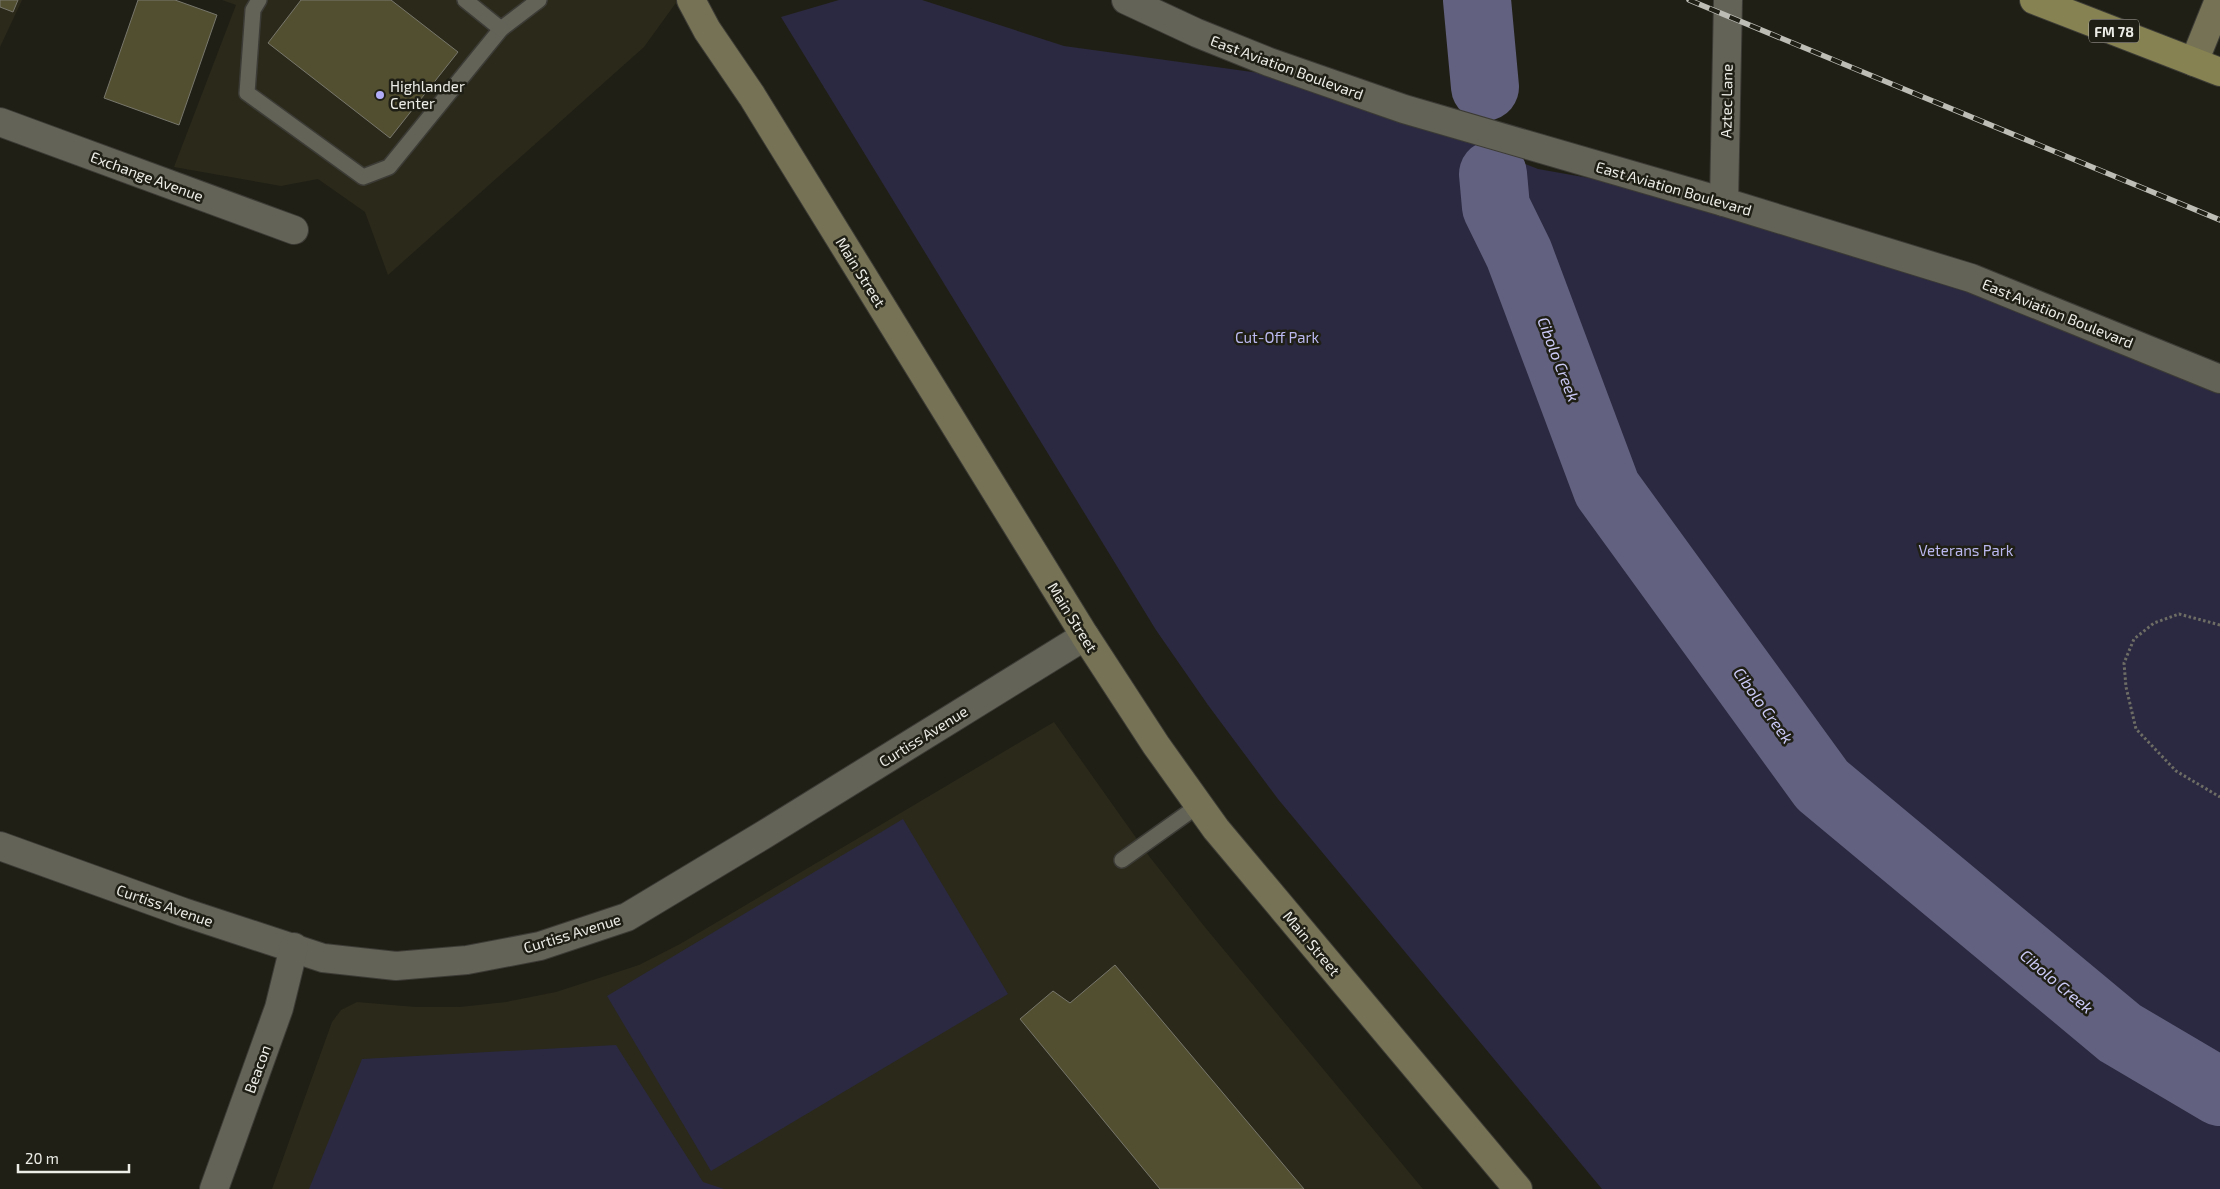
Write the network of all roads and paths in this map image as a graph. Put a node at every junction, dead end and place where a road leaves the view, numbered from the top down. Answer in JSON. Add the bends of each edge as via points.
{"nodes":[{"id":1,"x":259,"y":0,"type":"edge"},
{"id":2,"x":465,"y":0,"type":"edge"},
{"id":3,"x":539,"y":0,"type":"edge"},
{"id":4,"x":691,"y":0,"type":"edge"},
{"id":5,"x":1126,"y":0,"type":"edge"},
{"id":6,"x":1728,"y":0,"type":"edge"},
{"id":7,"x":2034,"y":0,"type":"edge"},
{"id":8,"x":2219,"y":0,"type":"edge"},
{"id":9,"x":501,"y":29,"type":"junction"},
{"id":10,"x":2194,"y":62,"type":"junction"},
{"id":11,"x":2220,"y":72,"type":"edge"},
{"id":12,"x":0,"y":122,"type":"edge"},
{"id":13,"x":1724,"y":202,"type":"junction"},
{"id":14,"x":294,"y":230,"type":"dead end"},
{"id":15,"x":2220,"y":379,"type":"edge"},
{"id":16,"x":2220,"y":625,"type":"edge"},
{"id":17,"x":1085,"y":636,"type":"junction"},
{"id":18,"x":2220,"y":797,"type":"edge"},
{"id":19,"x":1199,"y":805,"type":"junction"},
{"id":20,"x":0,"y":846,"type":"edge"},
{"id":21,"x":1122,"y":860,"type":"dead end"},
{"id":22,"x":294,"y":947,"type":"junction"},
{"id":23,"x":214,"y":1189,"type":"edge"},
{"id":24,"x":1518,"y":1189,"type":"edge"}],
"edges":[{"from":1,"to":9,"type":"lane","via":[[253,10],[247,93],[363,178],[389,167]]},
{"from":2,"to":9,"type":"lane"},
{"from":3,"to":9,"type":"lane"},
{"from":4,"to":17,"type":"main road","name":"Main Street"},
{"from":5,"to":13,"type":"street","name":"East Aviation Boulevard","via":[[1260,58],[1404,109]]},
{"from":6,"to":13,"type":"street","name":"Aztec Lane"},
{"from":7,"to":10,"type":"main road","number":"FM 78"},
{"from":8,"to":10,"type":"main road"},
{"from":10,"to":11,"type":"main road","number":"FM 78"},
{"from":12,"to":14,"type":"street","name":"Exchange Avenue"},
{"from":13,"to":15,"type":"street","name":"East Aviation Boulevard","via":[[1971,278]]},
{"from":16,"to":18,"type":"path","via":[[2179,614],[2154,623],[2134,639],[2124,663],[2136,729],[2176,771]]},
{"from":17,"to":19,"type":"main road","name":"Main Street"},
{"from":17,"to":22,"type":"street","name":"Curtiss Avenue","via":[[627,916],[540,946],[458,961],[396,966],[323,958]]},
{"from":19,"to":21,"type":"lane"},
{"from":19,"to":24,"type":"main road","name":"Main Street"},
{"from":20,"to":22,"type":"street","name":"Curtiss Avenue","via":[[183,912]]},
{"from":22,"to":23,"type":"street","name":"Beacon","via":[[279,1008]]}]}
